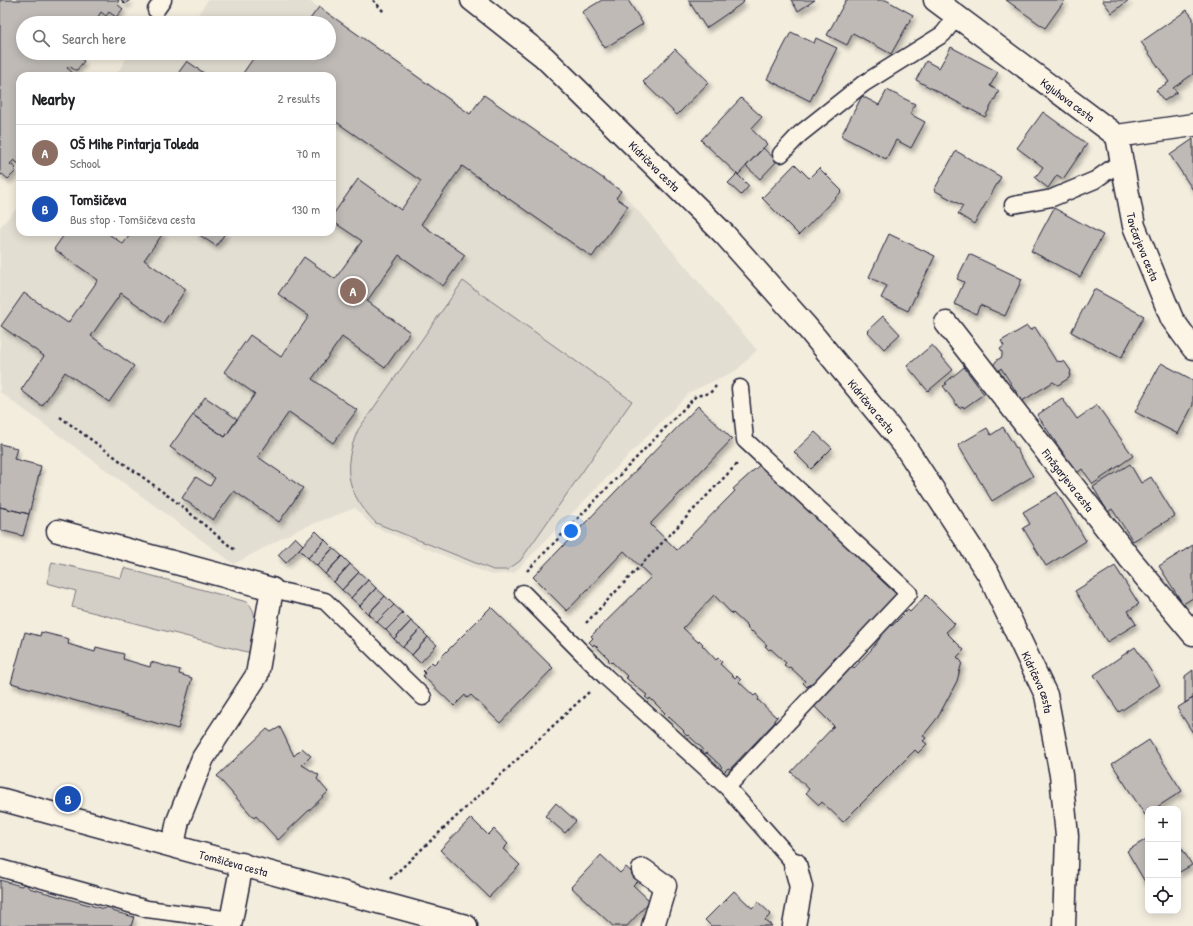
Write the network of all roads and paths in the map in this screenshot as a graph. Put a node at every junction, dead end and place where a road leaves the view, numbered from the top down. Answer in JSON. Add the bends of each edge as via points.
{"nodes":[{"id":1,"x":374,"y":0,"type":"edge"},
{"id":2,"x":472,"y":0,"type":"edge"},
{"id":3,"x":935,"y":0,"type":"edge"},
{"id":4,"x":384,"y":12,"type":"dead end"},
{"id":5,"x":957,"y":16,"type":"junction"},
{"id":6,"x":1193,"y":125,"type":"edge"},
{"id":7,"x":1117,"y":136,"type":"junction"},
{"id":8,"x":781,"y":154,"type":"dead end"},
{"id":9,"x":1122,"y":161,"type":"junction"},
{"id":10,"x":1013,"y":205,"type":"dead end"},
{"id":11,"x":946,"y":323,"type":"dead end"},
{"id":12,"x":1193,"y":348,"type":"edge"},
{"id":13,"x":720,"y":381,"type":"dead end"},
{"id":14,"x":740,"y":388,"type":"dead end"},
{"id":15,"x":60,"y":417,"type":"dead end"},
{"id":16,"x":752,"y":448,"type":"junction"},
{"id":17,"x":58,"y":532,"type":"dead end"},
{"id":18,"x":240,"y":555,"type":"dead end"},
{"id":19,"x":272,"y":589,"type":"junction"},
{"id":20,"x":522,"y":593,"type":"joint"},
{"id":21,"x":1193,"y":634,"type":"edge"},
{"id":22,"x":569,"y":640,"type":"junction"},
{"id":23,"x":606,"y":677,"type":"junction"},
{"id":24,"x":423,"y":697,"type":"dead end"},
{"id":25,"x":727,"y":787,"type":"junction"},
{"id":26,"x":0,"y":799,"type":"edge"},
{"id":27,"x":173,"y":845,"type":"junction"},
{"id":28,"x":242,"y":864,"type":"junction"},
{"id":29,"x":795,"y":864,"type":"joint"},
{"id":30,"x":0,"y":868,"type":"edge"},
{"id":31,"x":643,"y":870,"type":"dead end"},
{"id":32,"x":389,"y":879,"type":"dead end"},
{"id":33,"x":231,"y":923,"type":"edge"},
{"id":34,"x":466,"y":926,"type":"edge"},
{"id":35,"x":654,"y":926,"type":"edge"},
{"id":36,"x":794,"y":926,"type":"edge"},
{"id":37,"x":1064,"y":926,"type":"edge"}],
"edges":[{"from":1,"to":4,"type":"path"},
{"from":2,"to":37,"type":"street","name":"Kidričeva cesta","via":[[544,57],[730,241],[805,325],[904,445],[989,575],[1046,695],[1061,775],[1067,836]]},
{"from":3,"to":5,"type":"street","name":"Kajuhova cesta"},
{"from":5,"to":7,"type":"street","name":"Kajuhova cesta"},
{"from":5,"to":8,"type":"lane","via":[[943,34],[863,84],[800,134]]},
{"from":6,"to":7,"type":"street"},
{"from":7,"to":9,"type":"street","name":"Tavčarjeva cesta"},
{"from":9,"to":10,"type":"lane","via":[[1094,180],[1052,198]]},
{"from":9,"to":12,"type":"street","name":"Tavčarjeva cesta","via":[[1134,226],[1172,319]]},
{"from":11,"to":21,"type":"street","name":"Finžgarjeva cesta","via":[[1131,560]]},
{"from":13,"to":20,"type":"path","via":[[710,392],[696,396],[524,575]]},
{"from":14,"to":16,"type":"lane","via":[[745,440]]},
{"from":15,"to":18,"type":"path","via":[[174,500],[230,544]]},
{"from":16,"to":22,"type":"path"},
{"from":16,"to":25,"type":"lane","via":[[909,594]]},
{"from":17,"to":19,"type":"street"},
{"from":19,"to":24,"type":"lane","via":[[325,601]]},
{"from":19,"to":27,"type":"street","via":[[257,675],[203,758],[178,820]]},
{"from":20,"to":22,"type":"lane"},
{"from":22,"to":23,"type":"lane"},
{"from":23,"to":25,"type":"lane"},
{"from":23,"to":32,"type":"path"},
{"from":25,"to":29,"type":"lane"},
{"from":26,"to":27,"type":"street","name":"Tomšičeva cesta"},
{"from":27,"to":28,"type":"street","name":"Tomšičeva cesta"},
{"from":28,"to":33,"type":"street"},
{"from":28,"to":34,"type":"street","name":"Tomšičeva cesta"},
{"from":29,"to":36,"type":"street","via":[[801,887]]},
{"from":30,"to":33,"type":"lane","via":[[147,909]]},
{"from":31,"to":35,"type":"street","via":[[665,886]]}]}
